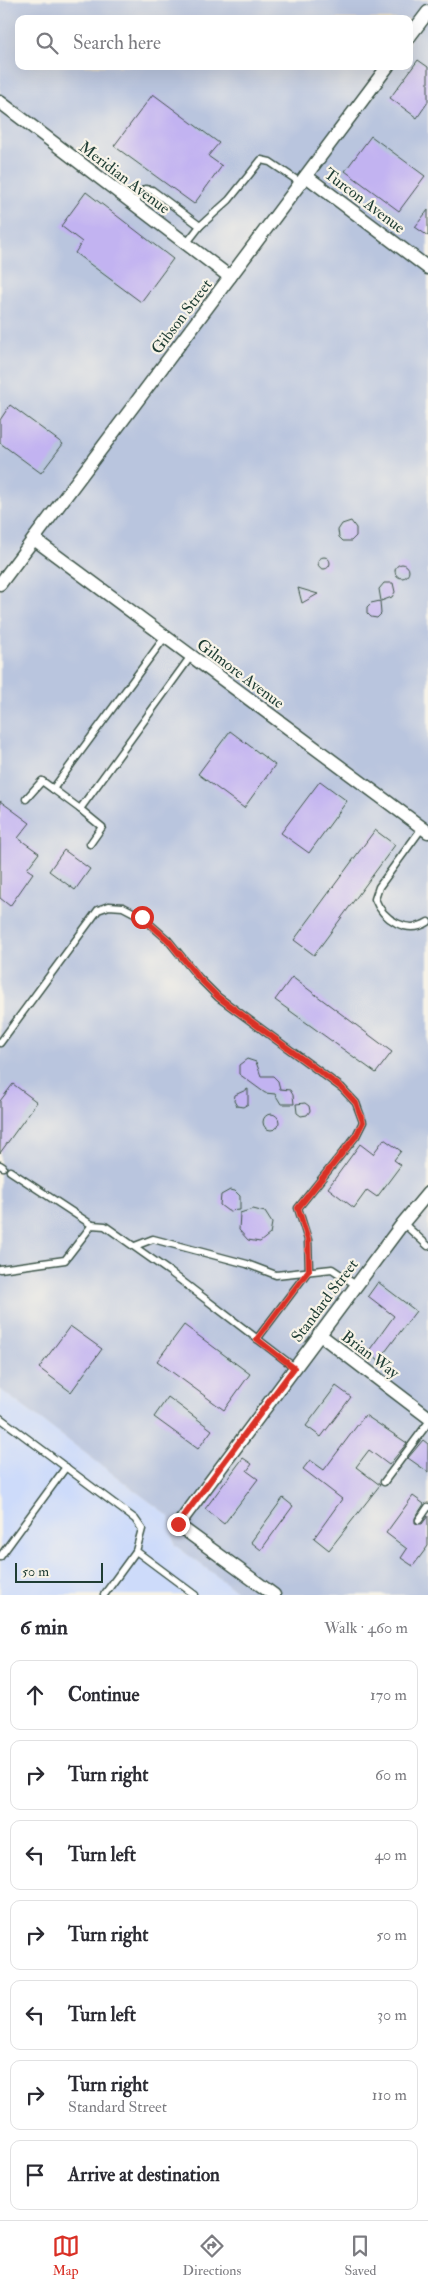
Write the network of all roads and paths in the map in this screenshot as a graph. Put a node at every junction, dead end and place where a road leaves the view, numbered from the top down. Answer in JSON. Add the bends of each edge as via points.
{"nodes":[{"id":1,"x":428,"y":12,"type":"edge"},
{"id":2,"x":413,"y":33,"type":"edge"},
{"id":3,"x":385,"y":70,"type":"edge"},
{"id":4,"x":0,"y":102,"type":"edge"},
{"id":5,"x":303,"y":179,"type":"junction"},
{"id":6,"x":134,"y":204,"type":"junction"},
{"id":7,"x":200,"y":226,"type":"junction"},
{"id":8,"x":186,"y":244,"type":"junction"},
{"id":9,"x":428,"y":268,"type":"edge"},
{"id":10,"x":230,"y":277,"type":"junction"},
{"id":11,"x":34,"y":539,"type":"junction"},
{"id":12,"x":0,"y":584,"type":"edge"},
{"id":13,"x":165,"y":637,"type":"junction"},
{"id":14,"x":191,"y":656,"type":"junction"},
{"id":15,"x":53,"y":789,"type":"junction"},
{"id":16,"x":26,"y":799,"type":"dead end"},
{"id":17,"x":80,"y":809,"type":"junction"},
{"id":18,"x":425,"y":830,"type":"edge"},
{"id":19,"x":90,"y":844,"type":"dead end"},
{"id":20,"x":428,"y":922,"type":"edge"},
{"id":21,"x":0,"y":1042,"type":"edge"},
{"id":22,"x":10,"y":1171,"type":"dead end"},
{"id":23,"x":428,"y":1193,"type":"edge"},
{"id":24,"x":402,"y":1222,"type":"junction"},
{"id":25,"x":92,"y":1225,"type":"junction"},
{"id":26,"x":135,"y":1246,"type":"junction"},
{"id":27,"x":428,"y":1246,"type":"edge"},
{"id":28,"x":0,"y":1269,"type":"edge"},
{"id":29,"x":309,"y":1270,"type":"junction"},
{"id":30,"x":356,"y":1285,"type":"junction"},
{"id":31,"x":318,"y":1334,"type":"junction"},
{"id":32,"x":257,"y":1339,"type":"junction"},
{"id":33,"x":294,"y":1368,"type":"junction"},
{"id":34,"x":428,"y":1417,"type":"edge"},
{"id":35,"x":0,"y":1418,"type":"edge"},
{"id":36,"x":428,"y":1423,"type":"edge"},
{"id":37,"x":66,"y":1467,"type":"junction"},
{"id":38,"x":384,"y":1482,"type":"dead end"},
{"id":39,"x":428,"y":1507,"type":"edge"},
{"id":40,"x":419,"y":1520,"type":"dead end"},
{"id":41,"x":136,"y":1551,"type":"junction"},
{"id":42,"x":0,"y":1557,"type":"edge"},
{"id":43,"x":104,"y":1595,"type":"edge"},
{"id":44,"x":195,"y":1595,"type":"edge"},
{"id":45,"x":274,"y":1595,"type":"edge"}],
"edges":[{"from":1,"to":2,"type":"street"},
{"from":3,"to":5,"type":"street","name":"Gibson Street"},
{"from":4,"to":6,"type":"street","name":"Meridian Avenue"},
{"from":5,"to":7,"type":"lane","via":[[261,160],[229,200]]},
{"from":5,"to":9,"type":"street","name":"Turcon Avenue"},
{"from":5,"to":10,"type":"street","name":"Gibson Street"},
{"from":6,"to":7,"type":"lane","via":[[145,190],[152,190]]},
{"from":6,"to":8,"type":"street","name":"Meridian Avenue"},
{"from":7,"to":8,"type":"lane"},
{"from":8,"to":10,"type":"street","name":"Meridian Avenue"},
{"from":10,"to":11,"type":"street","name":"Gibson Street"},
{"from":11,"to":12,"type":"street","name":"Gibson Street"},
{"from":11,"to":13,"type":"street","name":"Gilmore Avenue"},
{"from":13,"to":14,"type":"street","name":"Gilmore Avenue"},
{"from":13,"to":15,"type":"lane"},
{"from":14,"to":17,"type":"lane"},
{"from":14,"to":18,"type":"street","name":"Gilmore Avenue"},
{"from":15,"to":16,"type":"lane","via":[[42,780]]},
{"from":15,"to":17,"type":"lane"},
{"from":17,"to":19,"type":"lane","via":[[102,827]]},
{"from":18,"to":20,"type":"lane","via":[[379,887],[375,899],[382,912],[406,927],[413,928]]},
{"from":21,"to":29,"type":"lane","via":[[98,910],[109,906],[123,907],[142,917],[168,940],[218,997],[342,1088],[356,1103],[363,1122],[356,1136],[298,1208],[308,1240]]},
{"from":22,"to":25,"type":"lane"},
{"from":23,"to":24,"type":"street","name":"Standard Street"},
{"from":24,"to":27,"type":"lane"},
{"from":24,"to":30,"type":"street","name":"Standard Street"},
{"from":25,"to":26,"type":"lane","via":[[105,1226]]},
{"from":25,"to":28,"type":"lane","via":[[65,1260]]},
{"from":26,"to":29,"type":"lane","via":[[153,1239],[248,1264],[276,1275]]},
{"from":26,"to":32,"type":"lane"},
{"from":29,"to":30,"type":"lane","via":[[332,1269]]},
{"from":29,"to":32,"type":"lane"},
{"from":30,"to":31,"type":"street","name":"Standard Street"},
{"from":31,"to":33,"type":"street","name":"Standard Street"},
{"from":31,"to":34,"type":"street","name":"Brian Way"},
{"from":32,"to":33,"type":"lane"},
{"from":33,"to":45,"type":"street","name":"Standard Street","via":[[178,1524]]},
{"from":35,"to":37,"type":"lane"},
{"from":36,"to":38,"type":"lane"},
{"from":37,"to":41,"type":"lane","via":[[135,1519],[142,1529]]},
{"from":37,"to":42,"type":"lane"},
{"from":39,"to":40,"type":"lane"},
{"from":41,"to":43,"type":"lane"},
{"from":41,"to":44,"type":"lane"}]}
